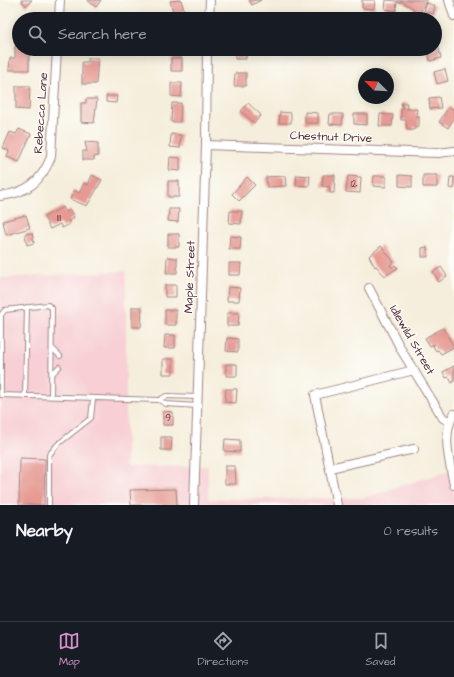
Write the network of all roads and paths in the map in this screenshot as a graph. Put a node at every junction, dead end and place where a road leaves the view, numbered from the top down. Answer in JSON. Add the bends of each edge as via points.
{"nodes":[{"id":1,"x":60,"y":0,"type":"edge"},
{"id":2,"x":210,"y":0,"type":"edge"},
{"id":3,"x":449,"y":0,"type":"edge"},
{"id":4,"x":59,"y":12,"type":"edge"},
{"id":5,"x":209,"y":12,"type":"edge"},
{"id":6,"x":454,"y":16,"type":"edge"},
{"id":7,"x":57,"y":56,"type":"edge"},
{"id":8,"x":207,"y":56,"type":"edge"},
{"id":9,"x":206,"y":145,"type":"junction"},
{"id":10,"x":454,"y":150,"type":"edge"},
{"id":11,"x":0,"y":196,"type":"edge"},
{"id":12,"x":369,"y":288,"type":"dead end"},
{"id":13,"x":27,"y":308,"type":"junction"},
{"id":14,"x":52,"y":348,"type":"junction"},
{"id":15,"x":60,"y":356,"type":"dead end"},
{"id":16,"x":59,"y":367,"type":"dead end"},
{"id":17,"x":414,"y":370,"type":"junction"},
{"id":18,"x":51,"y":375,"type":"junction"},
{"id":19,"x":25,"y":396,"type":"junction"},
{"id":20,"x":51,"y":397,"type":"junction"},
{"id":21,"x":198,"y":397,"type":"junction"},
{"id":22,"x":93,"y":399,"type":"junction"},
{"id":23,"x":159,"y":400,"type":"junction"},
{"id":24,"x":198,"y":406,"type":"junction"},
{"id":25,"x":454,"y":414,"type":"edge"},
{"id":26,"x":450,"y":422,"type":"junction"},
{"id":27,"x":414,"y":449,"type":"dead end"},
{"id":28,"x":330,"y":468,"type":"junction"},
{"id":29,"x":454,"y":485,"type":"edge"},
{"id":30,"x":49,"y":505,"type":"edge"},
{"id":31,"x":194,"y":505,"type":"edge"},
{"id":32,"x":337,"y":505,"type":"edge"}],
"edges":[{"from":1,"to":4,"type":"street"},
{"from":2,"to":5,"type":"street"},
{"from":3,"to":6,"type":"street"},
{"from":7,"to":11,"type":"street","name":"Rebecca Lane","via":[[51,157],[46,170],[39,180],[19,192]]},
{"from":8,"to":9,"type":"street","name":"Maple Street"},
{"from":9,"to":10,"type":"street","name":"Chestnut Drive","via":[[438,153]]},
{"from":9,"to":21,"type":"street","name":"Maple Street"},
{"from":12,"to":17,"type":"street","name":"Idlewild Street"},
{"from":13,"to":14,"type":"lane","via":[[48,305],[52,308]]},
{"from":13,"to":19,"type":"lane"},
{"from":13,"to":19,"type":"lane","via":[[5,310],[1,315],[1,395]]},
{"from":14,"to":15,"type":"lane"},
{"from":14,"to":18,"type":"lane"},
{"from":16,"to":18,"type":"lane"},
{"from":17,"to":26,"type":"street","name":"Idlewild Street","via":[[443,418]]},
{"from":17,"to":28,"type":"street","via":[[315,395]]},
{"from":18,"to":20,"type":"lane"},
{"from":19,"to":20,"type":"lane"},
{"from":20,"to":22,"type":"lane"},
{"from":21,"to":23,"type":"lane","via":[[166,396]]},
{"from":21,"to":24,"type":"street","name":"Maple Street"},
{"from":22,"to":23,"type":"lane"},
{"from":22,"to":30,"type":"lane","via":[[91,418],[58,444],[49,455]]},
{"from":23,"to":24,"type":"lane","via":[[166,404]]},
{"from":24,"to":31,"type":"street","name":"Maple Street"},
{"from":25,"to":26,"type":"street"},
{"from":26,"to":29,"type":"street","via":[[448,444]]},
{"from":27,"to":28,"type":"street"},
{"from":28,"to":32,"type":"street"}]}
